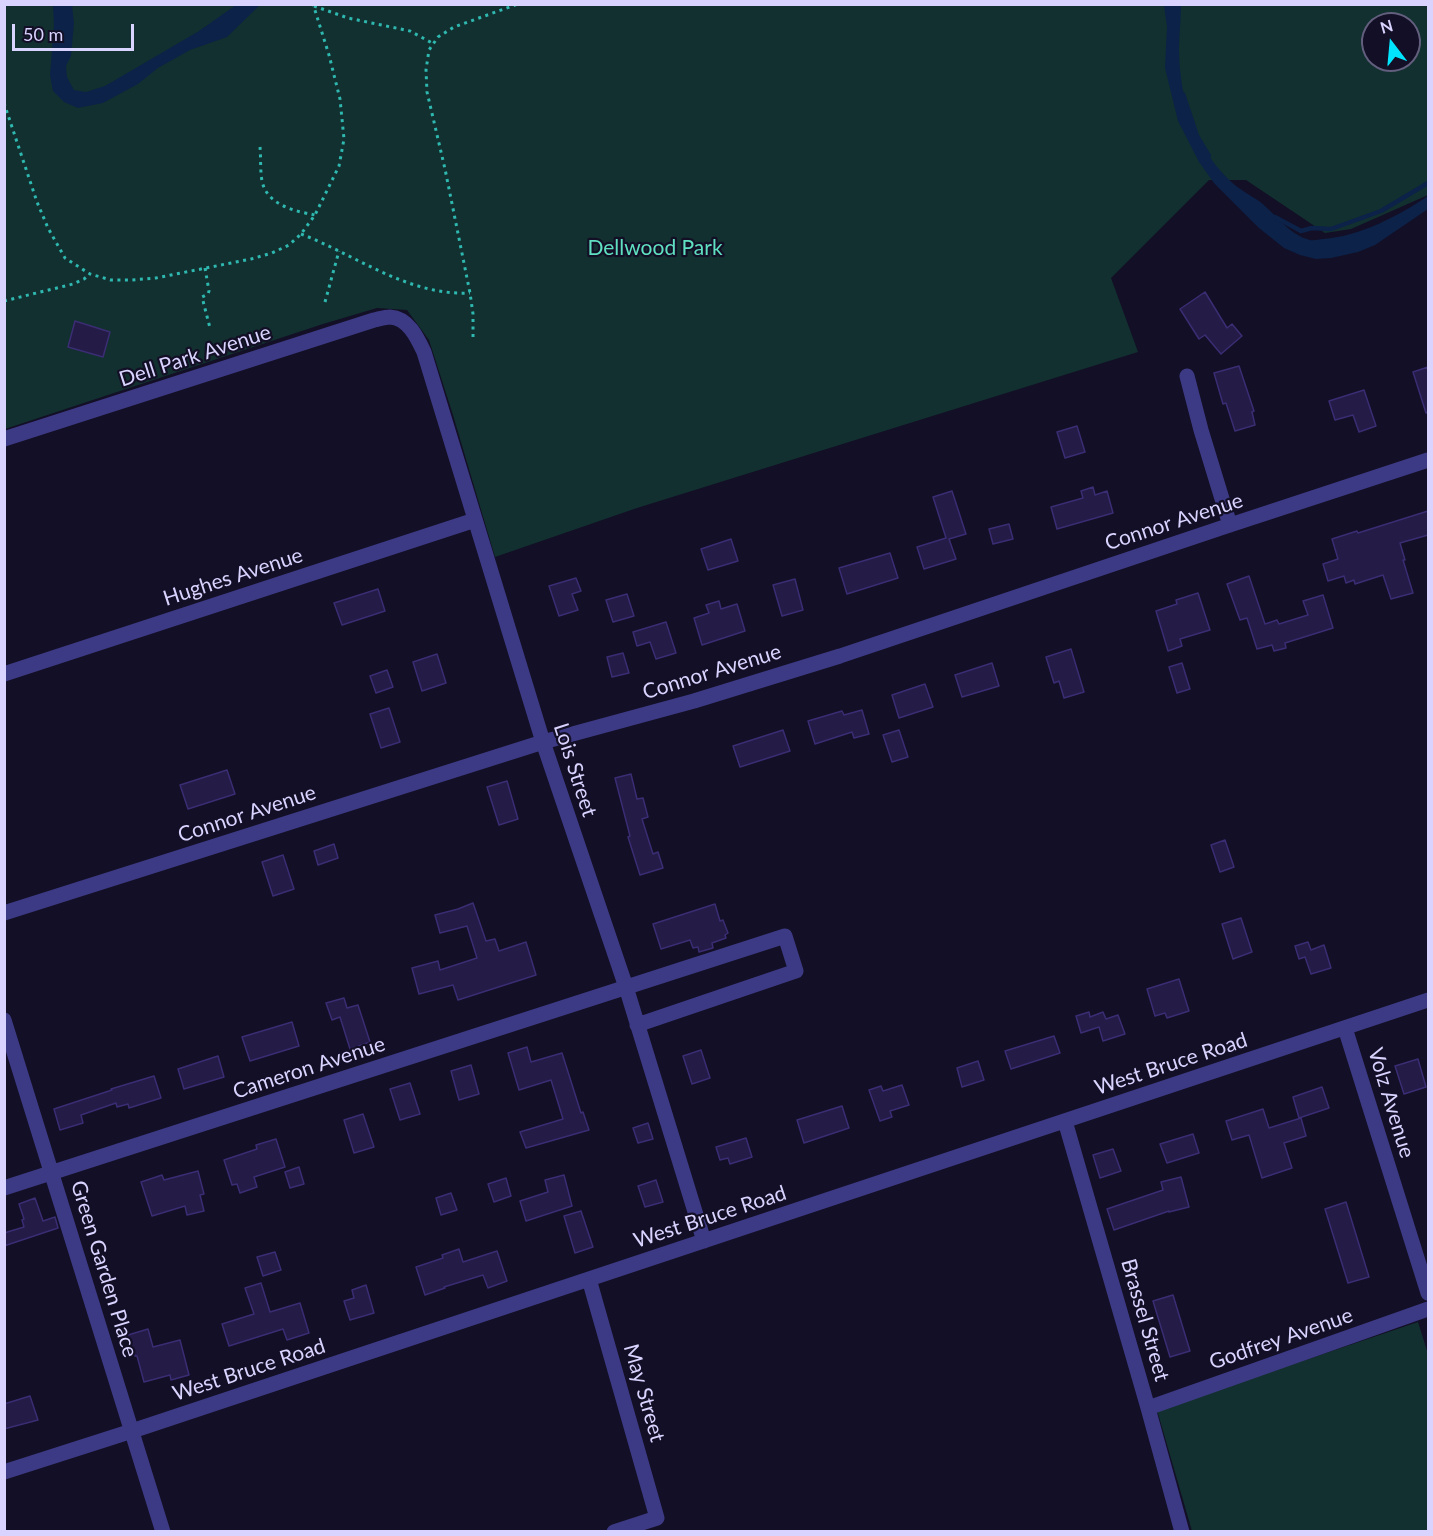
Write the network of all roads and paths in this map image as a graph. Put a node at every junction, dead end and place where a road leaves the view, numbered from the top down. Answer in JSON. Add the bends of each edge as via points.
{"nodes":[{"id":1,"x":518,"y":4,"type":"edge"},
{"id":2,"x":313,"y":5,"type":"edge"},
{"id":3,"x":434,"y":44,"type":"junction"},
{"id":4,"x":4,"y":102,"type":"edge"},
{"id":5,"x":260,"y":147,"type":"dead end"},
{"id":6,"x":315,"y":215,"type":"junction"},
{"id":7,"x":301,"y":234,"type":"junction"},
{"id":8,"x":339,"y":251,"type":"junction"},
{"id":9,"x":205,"y":268,"type":"junction"},
{"id":10,"x":90,"y":274,"type":"junction"},
{"id":11,"x":470,"y":292,"type":"junction"},
{"id":12,"x":4,"y":301,"type":"edge"},
{"id":13,"x":325,"y":302,"type":"dead end"},
{"id":14,"x":399,"y":319,"type":"joint"},
{"id":15,"x":210,"y":328,"type":"dead end"},
{"id":16,"x":473,"y":337,"type":"dead end"},
{"id":17,"x":1187,"y":376,"type":"dead end"},
{"id":18,"x":4,"y":439,"type":"edge"},
{"id":19,"x":1428,"y":460,"type":"edge"},
{"id":20,"x":475,"y":520,"type":"junction"},
{"id":21,"x":1230,"y":525,"type":"junction"},
{"id":22,"x":4,"y":674,"type":"edge"},
{"id":23,"x":543,"y":742,"type":"junction"},
{"id":24,"x":4,"y":913,"type":"edge"},
{"id":25,"x":626,"y":987,"type":"junction"},
{"id":26,"x":1428,"y":1000,"type":"edge"},
{"id":27,"x":5,"y":1020,"type":"edge"},
{"id":28,"x":637,"y":1025,"type":"junction"},
{"id":29,"x":1345,"y":1028,"type":"junction"},
{"id":30,"x":11,"y":1063,"type":"edge"},
{"id":31,"x":1065,"y":1121,"type":"junction"},
{"id":32,"x":52,"y":1172,"type":"junction"},
{"id":33,"x":4,"y":1188,"type":"edge"},
{"id":34,"x":704,"y":1241,"type":"junction"},
{"id":35,"x":590,"y":1279,"type":"junction"},
{"id":36,"x":1428,"y":1293,"type":"edge"},
{"id":37,"x":1428,"y":1309,"type":"edge"},
{"id":38,"x":1148,"y":1408,"type":"junction"},
{"id":39,"x":132,"y":1431,"type":"junction"},
{"id":40,"x":4,"y":1472,"type":"edge"},
{"id":41,"x":163,"y":1532,"type":"edge"},
{"id":42,"x":614,"y":1532,"type":"edge"},
{"id":43,"x":1182,"y":1532,"type":"edge"}],
"edges":[{"from":1,"to":3,"type":"path","via":[[454,27]]},
{"from":2,"to":3,"type":"path","via":[[348,18],[410,31]]},
{"from":2,"to":6,"type":"path","via":[[340,99],[344,139],[339,166]]},
{"from":3,"to":11,"type":"path","via":[[429,50],[426,70],[427,92]]},
{"from":4,"to":10,"type":"path","via":[[48,228],[65,258]]},
{"from":5,"to":6,"type":"path","via":[[262,182],[268,195],[297,212]]},
{"from":6,"to":7,"type":"path"},
{"from":7,"to":8,"type":"path"},
{"from":7,"to":9,"type":"path","via":[[290,245],[272,253]]},
{"from":8,"to":11,"type":"path","via":[[413,284],[439,292]]},
{"from":8,"to":13,"type":"path"},
{"from":9,"to":10,"type":"path","via":[[131,280]]},
{"from":9,"to":15,"type":"path","via":[[209,291],[202,297]]},
{"from":10,"to":12,"type":"path","via":[[73,284]]},
{"from":11,"to":16,"type":"path"},
{"from":14,"to":18,"type":"street","name":"Dell Park Avenue","via":[[374,320]]},
{"from":14,"to":20,"type":"street","name":"Lois Street","via":[[410,327],[424,352]]},
{"from":17,"to":21,"type":"street"},
{"from":19,"to":21,"type":"street","name":"Connor Avenue"},
{"from":20,"to":22,"type":"street","name":"Hughes Avenue"},
{"from":20,"to":23,"type":"street","name":"Lois Street"},
{"from":21,"to":23,"type":"street","name":"Connor Avenue","via":[[840,656]]},
{"from":23,"to":24,"type":"street","name":"Connor Avenue"},
{"from":23,"to":25,"type":"street","name":"Lois Street"},
{"from":25,"to":28,"type":"street","name":"Lois Street"},
{"from":25,"to":28,"type":"street","name":"Cameron Avenue","via":[[785,936],[793,962],[795,970]]},
{"from":25,"to":32,"type":"street","name":"Cameron Avenue"},
{"from":26,"to":29,"type":"street","name":"West Bruce Road"},
{"from":27,"to":30,"type":"street","name":"Green Garden Place"},
{"from":28,"to":34,"type":"street","name":"Lois Street"},
{"from":29,"to":31,"type":"street","name":"West Bruce Road"},
{"from":29,"to":36,"type":"street","name":"Volz Avenue"},
{"from":30,"to":32,"type":"street","name":"Green Garden Place"},
{"from":31,"to":34,"type":"street","name":"West Bruce Road"},
{"from":31,"to":38,"type":"street","name":"Brassel Street"},
{"from":32,"to":33,"type":"street","name":"Cameron Avenue"},
{"from":32,"to":39,"type":"street","name":"Green Garden Place"},
{"from":34,"to":35,"type":"street","name":"West Bruce Road"},
{"from":35,"to":39,"type":"street","name":"West Bruce Road"},
{"from":35,"to":42,"type":"street","name":"May Street","via":[[657,1518]]},
{"from":37,"to":38,"type":"street","name":"Godfrey Avenue"},
{"from":38,"to":43,"type":"street","name":"Brassel Street"},
{"from":39,"to":40,"type":"street","name":"West Bruce Road"},
{"from":39,"to":41,"type":"street","name":"Green Garden Place"}]}
